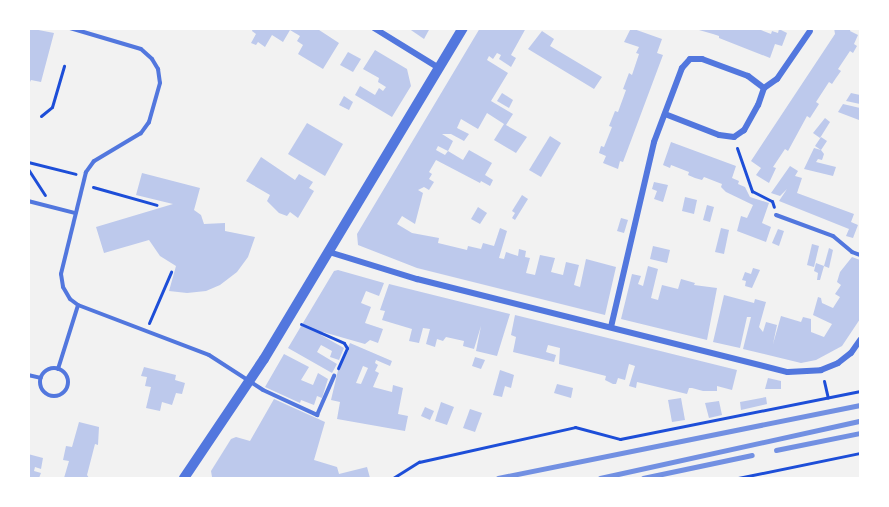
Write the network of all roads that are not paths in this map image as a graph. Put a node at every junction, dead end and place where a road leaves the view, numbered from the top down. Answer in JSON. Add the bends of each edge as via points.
{"nodes":[{"id":1,"x":70,"y":28,"type":"edge"},
{"id":2,"x":374,"y":28,"type":"edge"},
{"id":3,"x":463,"y":28,"type":"edge"},
{"id":4,"x":810,"y":31,"type":"dead end"},
{"id":5,"x":439,"y":68,"type":"junction"},
{"id":6,"x":764,"y":88,"type":"junction"},
{"id":7,"x":665,"y":114,"type":"junction"},
{"id":8,"x":28,"y":201,"type":"edge"},
{"id":9,"x":75,"y":213,"type":"junction"},
{"id":10,"x":776,"y":214,"type":"road end"},
{"id":11,"x":329,"y":252,"type":"junction"},
{"id":12,"x":861,"y":255,"type":"edge"},
{"id":13,"x":78,"y":305,"type":"junction"},
{"id":14,"x":610,"y":327,"type":"junction"},
{"id":15,"x":861,"y":340,"type":"edge"},
{"id":16,"x":58,"y":369,"type":"junction"},
{"id":17,"x":28,"y":375,"type":"edge"},
{"id":18,"x":334,"y":376,"type":"road end"},
{"id":19,"x":41,"y":378,"type":"junction"},
{"id":20,"x":247,"y":380,"type":"junction"},
{"id":21,"x":184,"y":478,"type":"edge"}],
"edges":[{"from":1,"to":9,"type":"lane","via":[[141,49],[158,69],[160,83],[149,122],[141,133],[94,161],[84,176]]},
{"from":2,"to":5,"type":"street"},
{"from":3,"to":5,"type":"street"},
{"from":4,"to":6,"type":"street","via":[[777,79]]},
{"from":5,"to":11,"type":"street"},
{"from":6,"to":7,"type":"street","via":[[744,130],[734,137]]},
{"from":6,"to":7,"type":"street","via":[[748,76],[690,58],[682,68]]},
{"from":7,"to":14,"type":"street","via":[[654,142]]},
{"from":8,"to":9,"type":"lane"},
{"from":9,"to":13,"type":"lane","via":[[61,274],[69,299]]},
{"from":10,"to":12,"type":"lane","via":[[833,236]]},
{"from":11,"to":14,"type":"street","via":[[417,279]]},
{"from":11,"to":20,"type":"street"},
{"from":13,"to":16,"type":"lane"},
{"from":13,"to":20,"type":"lane","via":[[209,355]]},
{"from":14,"to":15,"type":"street","via":[[788,372],[821,370],[838,363]]},
{"from":16,"to":19,"type":"lane","via":[[45,371]]},
{"from":16,"to":19,"type":"lane","via":[[68,383],[60,394],[47,394],[41,387]]},
{"from":17,"to":19,"type":"lane"},
{"from":18,"to":20,"type":"lane","via":[[317,416]]},
{"from":20,"to":21,"type":"street"}]}
